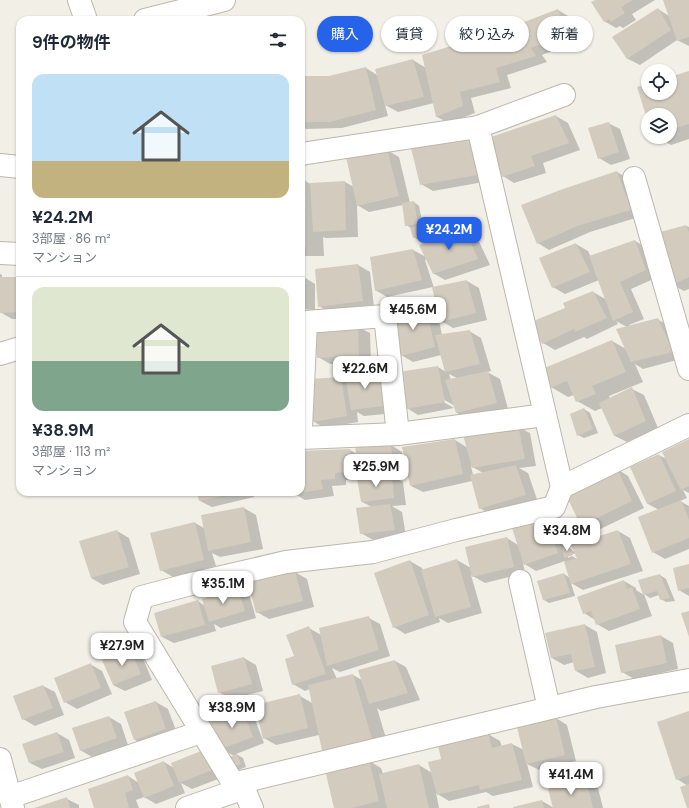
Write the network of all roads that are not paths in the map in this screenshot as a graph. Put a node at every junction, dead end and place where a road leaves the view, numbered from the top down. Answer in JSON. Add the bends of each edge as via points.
{"nodes":[{"id":1,"x":79,"y":0,"type":"edge"},
{"id":2,"x":224,"y":0,"type":"edge"},
{"id":3,"x":85,"y":16,"type":"edge"},
{"id":4,"x":162,"y":16,"type":"edge"},
{"id":5,"x":564,"y":95,"type":"dead end"},
{"id":6,"x":478,"y":127,"type":"junction"},
{"id":7,"x":305,"y":153,"type":"edge"},
{"id":8,"x":0,"y":165,"type":"edge"},
{"id":9,"x":16,"y":167,"type":"edge"},
{"id":10,"x":634,"y":178,"type":"dead end"},
{"id":11,"x":0,"y":252,"type":"edge"},
{"id":12,"x":16,"y":254,"type":"edge"},
{"id":13,"x":305,"y":343,"type":"edge"},
{"id":14,"x":16,"y":349,"type":"edge"},
{"id":15,"x":0,"y":354,"type":"edge"},
{"id":16,"x":689,"y":369,"type":"edge"},
{"id":17,"x":545,"y":415,"type":"junction"},
{"id":18,"x":689,"y":426,"type":"edge"},
{"id":19,"x":398,"y":434,"type":"junction"},
{"id":20,"x":305,"y":438,"type":"edge"},
{"id":21,"x":562,"y":487,"type":"junction"},
{"id":22,"x":520,"y":581,"type":"dead end"},
{"id":23,"x":689,"y":680,"type":"edge"},
{"id":24,"x":550,"y":708,"type":"junction"},
{"id":25,"x":201,"y":732,"type":"junction"},
{"id":26,"x":0,"y":759,"type":"edge"},
{"id":27,"x":241,"y":789,"type":"junction"},
{"id":28,"x":12,"y":803,"type":"edge"},
{"id":29,"x":187,"y":808,"type":"edge"},
{"id":30,"x":252,"y":808,"type":"edge"}],
"edges":[{"from":1,"to":3,"type":"street"},
{"from":2,"to":4,"type":"street"},
{"from":5,"to":6,"type":"street"},
{"from":6,"to":7,"type":"street"},
{"from":6,"to":17,"type":"street"},
{"from":8,"to":9,"type":"street"},
{"from":10,"to":16,"type":"street"},
{"from":11,"to":12,"type":"street"},
{"from":13,"to":19,"type":"street","via":[[306,322],[385,316]]},
{"from":14,"to":15,"type":"street"},
{"from":17,"to":19,"type":"street"},
{"from":17,"to":21,"type":"street"},
{"from":18,"to":21,"type":"street"},
{"from":19,"to":20,"type":"street"},
{"from":21,"to":25,"type":"street","via":[[554,507],[373,552],[286,562],[142,597],[135,622]]},
{"from":22,"to":24,"type":"street"},
{"from":23,"to":24,"type":"street"},
{"from":24,"to":27,"type":"street","via":[[242,782]]},
{"from":25,"to":27,"type":"street"},
{"from":25,"to":28,"type":"street"},
{"from":26,"to":28,"type":"street"},
{"from":27,"to":29,"type":"street"},
{"from":27,"to":30,"type":"street"}]}
